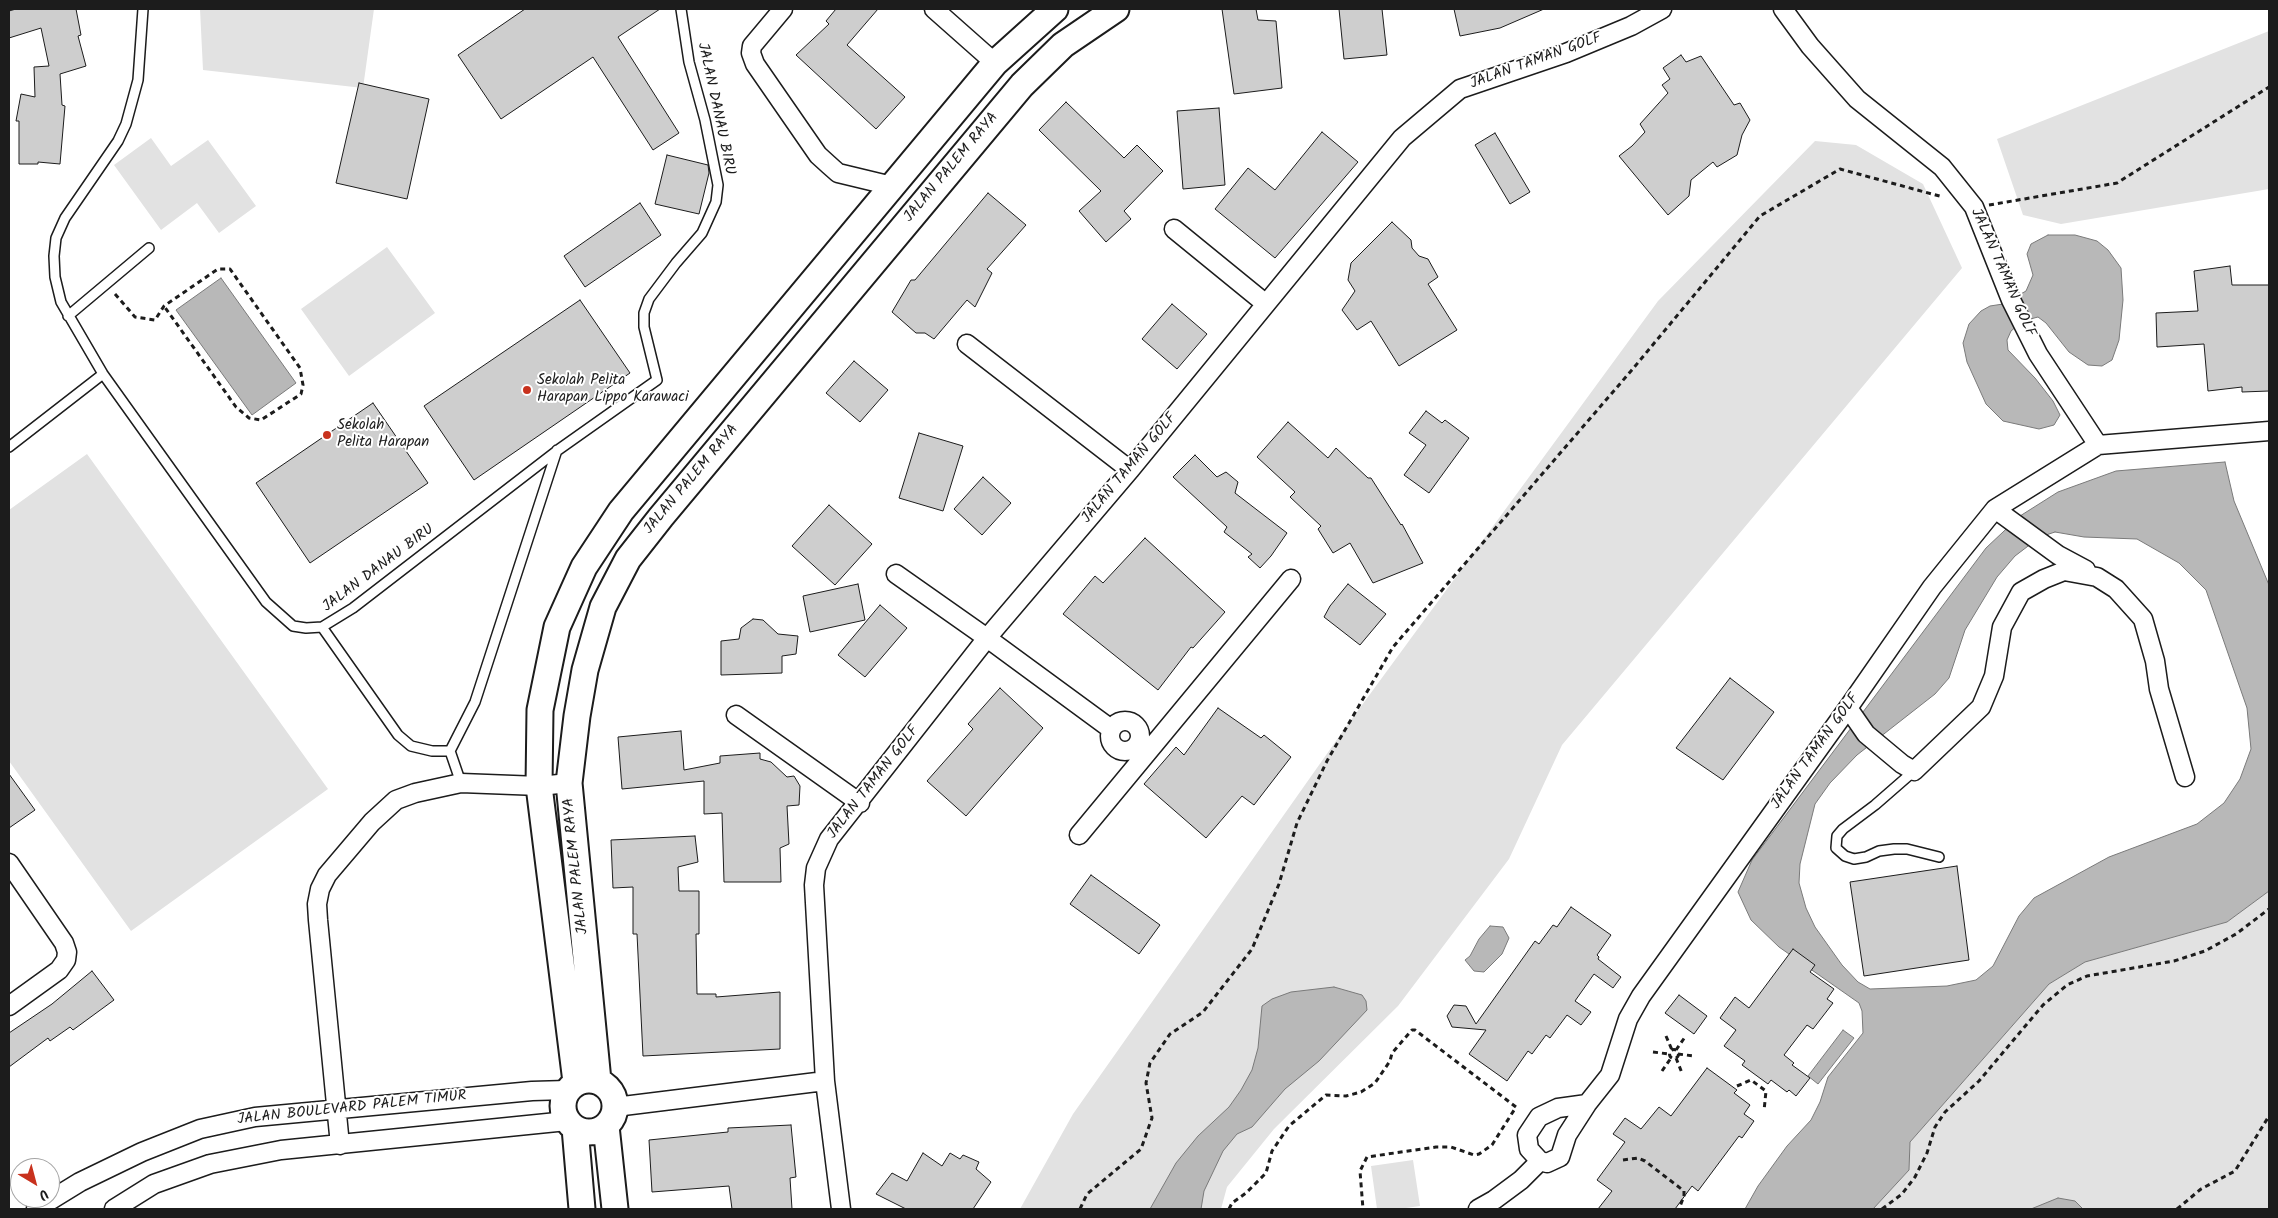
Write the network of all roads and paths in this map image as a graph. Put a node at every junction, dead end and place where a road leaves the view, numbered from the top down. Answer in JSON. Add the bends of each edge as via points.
{"nodes":[{"id":1,"x":143,"y":9,"type":"edge"},
{"id":2,"x":681,"y":9,"type":"edge"},
{"id":3,"x":783,"y":9,"type":"edge"},
{"id":4,"x":934,"y":9,"type":"edge"},
{"id":5,"x":952,"y":9,"type":"edge"},
{"id":6,"x":1056,"y":9,"type":"edge"},
{"id":7,"x":1116,"y":9,"type":"edge"},
{"id":8,"x":1662,"y":9,"type":"edge"},
{"id":9,"x":1782,"y":9,"type":"edge"},
{"id":10,"x":999,"y":59,"type":"junction"},
{"id":11,"x":2269,"y":87,"type":"edge"},
{"id":12,"x":892,"y":186,"type":"junction"},
{"id":13,"x":1974,"y":207,"type":"junction"},
{"id":14,"x":1174,"y":229,"type":"dead end"},
{"id":15,"x":149,"y":248,"type":"dead end"},
{"id":16,"x":106,"y":284,"type":"junction"},
{"id":17,"x":1266,"y":304,"type":"junction"},
{"id":18,"x":164,"y":306,"type":"junction"},
{"id":19,"x":68,"y":316,"type":"junction"},
{"id":20,"x":967,"y":344,"type":"dead end"},
{"id":21,"x":103,"y":374,"type":"junction"},
{"id":22,"x":2269,"y":431,"type":"edge"},
{"id":23,"x":2098,"y":445,"type":"junction"},
{"id":24,"x":9,"y":447,"type":"edge"},
{"id":25,"x":558,"y":450,"type":"junction"},
{"id":26,"x":1130,"y":470,"type":"junction"},
{"id":27,"x":2001,"y":513,"type":"junction"},
{"id":28,"x":896,"y":574,"type":"dead end"},
{"id":29,"x":2097,"y":577,"type":"junction"},
{"id":30,"x":1291,"y":579,"type":"dead end"},
{"id":31,"x":322,"y":627,"type":"junction"},
{"id":32,"x":987,"y":638,"type":"junction"},
{"id":33,"x":1851,"y":713,"type":"junction"},
{"id":34,"x":736,"y":715,"type":"dead end"},
{"id":35,"x":1141,"y":749,"type":"junction"},
{"id":36,"x":450,"y":751,"type":"junction"},
{"id":37,"x":1908,"y":768,"type":"junction"},
{"id":38,"x":2185,"y":777,"type":"dead end"},
{"id":39,"x":461,"y":783,"type":"junction"},
{"id":40,"x":569,"y":783,"type":"junction"},
{"id":41,"x":539,"y":786,"type":"junction"},
{"id":42,"x":860,"y":803,"type":"junction"},
{"id":43,"x":1079,"y":835,"type":"dead end"},
{"id":44,"x":1938,"y":857,"type":"dead end"},
{"id":45,"x":9,"y":863,"type":"edge"},
{"id":46,"x":2269,"y":909,"type":"edge"},
{"id":47,"x":9,"y":1006,"type":"edge"},
{"id":48,"x":1666,"y":1036,"type":"dead end"},
{"id":49,"x":1686,"y":1037,"type":"dead end"},
{"id":50,"x":1653,"y":1052,"type":"dead end"},
{"id":51,"x":1674,"y":1054,"type":"junction"},
{"id":52,"x":1694,"y":1056,"type":"dead end"},
{"id":53,"x":1662,"y":1071,"type":"dead end"},
{"id":54,"x":1682,"y":1073,"type":"dead end"},
{"id":55,"x":825,"y":1081,"type":"junction"},
{"id":56,"x":581,"y":1085,"type":"junction"},
{"id":57,"x":1737,"y":1086,"type":"dead end"},
{"id":58,"x":1587,"y":1104,"type":"junction"},
{"id":59,"x":336,"y":1110,"type":"junction"},
{"id":60,"x":1764,"y":1111,"type":"dead end"},
{"id":61,"x":610,"y":1116,"type":"junction"},
{"id":62,"x":2269,"y":1116,"type":"edge"},
{"id":63,"x":571,"y":1124,"type":"junction"},
{"id":64,"x":340,"y":1144,"type":"junction"},
{"id":65,"x":1623,"y":1160,"type":"dead end"},
{"id":66,"x":1540,"y":1161,"type":"junction"},
{"id":67,"x":36,"y":1209,"type":"edge"},
{"id":68,"x":114,"y":1209,"type":"edge"},
{"id":69,"x":582,"y":1209,"type":"edge"},
{"id":70,"x":615,"y":1209,"type":"edge"},
{"id":71,"x":841,"y":1209,"type":"edge"},
{"id":72,"x":1080,"y":1209,"type":"edge"},
{"id":73,"x":1229,"y":1209,"type":"edge"},
{"id":74,"x":1363,"y":1209,"type":"edge"},
{"id":75,"x":1478,"y":1209,"type":"edge"},
{"id":76,"x":1679,"y":1209,"type":"edge"},
{"id":77,"x":1882,"y":1209,"type":"edge"},
{"id":78,"x":2178,"y":1209,"type":"edge"}],
"edges":[{"from":1,"to":19,"type":"lane","name":"JALAN DANAU BIRU","via":[[138,80],[126,124],[118,141],[65,218],[56,238],[55,277]]},
{"from":2,"to":25,"type":"lane","name":"JALAN DANAU BIRU","via":[[689,62],[716,172],[716,202],[702,233],[649,299],[644,313],[644,327],[657,380]]},
{"from":3,"to":12,"type":"street","via":[[752,46],[755,64],[818,155],[829,165],[838,173]]},
{"from":4,"to":10,"type":"street"},
{"from":5,"to":10,"type":"street"},
{"from":6,"to":10,"type":"street","name":"JALAN PALEM RAYA"},
{"from":7,"to":40,"type":"street","name":"JALAN PALEM RAYA","via":[[1063,45],[1022,84],[628,558],[603,606],[585,670]]},
{"from":8,"to":17,"type":"street","name":"JALAN TAMAN GOLF","via":[[1631,26],[1566,53],[1460,89],[1402,138]]},
{"from":9,"to":13,"type":"street","name":"JALAN TAMAN GOLF","via":[[1857,98],[1942,167]]},
{"from":10,"to":12,"type":"street","name":"JALAN PALEM RAYA"},
{"from":11,"to":13,"type":"path","via":[[2117,183]]},
{"from":12,"to":41,"type":"street","name":"JALAN PALEM RAYA","via":[[621,511],[584,566],[557,627],[540,710]]},
{"from":13,"to":23,"type":"street","name":"JALAN TAMAN GOLF","via":[[2011,300],[2038,354]]},
{"from":13,"to":72,"type":"path","via":[[1840,169],[1760,216],[1393,647],[1327,761],[1297,823],[1279,884],[1252,949],[1203,1012],[1170,1034],[1150,1063],[1146,1083],[1152,1118],[1141,1149],[1087,1194]]},
{"from":14,"to":17,"type":"street"},
{"from":15,"to":16,"type":"lane"},
{"from":16,"to":18,"type":"path","via":[[135,317],[155,320]]},
{"from":16,"to":19,"type":"lane"},
{"from":17,"to":26,"type":"street","name":"JALAN TAMAN GOLF"},
{"from":18,"to":18,"type":"path","via":[[236,407],[249,418],[261,420],[301,394],[300,368],[230,269],[218,269]]},
{"from":19,"to":21,"type":"lane","name":"JALAN DANAU BIRU"},
{"from":20,"to":26,"type":"street"},
{"from":21,"to":24,"type":"lane"},
{"from":21,"to":31,"type":"lane","name":"JALAN DANAU BIRU","via":[[266,602],[293,626]]},
{"from":22,"to":23,"type":"street","name":"JALAN TAMAN GOLF"},
{"from":23,"to":27,"type":"street","name":"JALAN TAMAN GOLF"},
{"from":25,"to":31,"type":"lane","name":"JALAN DANAU BIRU","via":[[353,608]]},
{"from":25,"to":36,"type":"lane","via":[[475,702]]},
{"from":26,"to":32,"type":"street","name":"JALAN TAMAN GOLF"},
{"from":27,"to":29,"type":"street","via":[[2058,555]]},
{"from":27,"to":33,"type":"street","name":"JALAN TAMAN GOLF","via":[[1932,587]]},
{"from":28,"to":32,"type":"street"},
{"from":29,"to":37,"type":"street","via":[[2064,571],[2021,592],[2002,627],[1994,676],[1981,706]]},
{"from":29,"to":38,"type":"street","via":[[2116,589],[2143,619],[2155,661],[2158,690]]},
{"from":30,"to":35,"type":"street"},
{"from":31,"to":36,"type":"lane","via":[[398,735],[411,746]]},
{"from":32,"to":35,"type":"street","via":[[1111,729],[1110,742],[1119,751]]},
{"from":32,"to":42,"type":"street","name":"JALAN TAMAN GOLF"},
{"from":33,"to":37,"type":"street","via":[[1866,734]]},
{"from":33,"to":58,"type":"street","name":"JALAN TAMAN GOLF","via":[[1641,996],[1628,1020],[1610,1075]]},
{"from":34,"to":42,"type":"street"},
{"from":35,"to":43,"type":"street"},
{"from":36,"to":39,"type":"lane"},
{"from":37,"to":44,"type":"lane","via":[[1875,805],[1843,829],[1836,848],[1854,859],[1894,849]]},
{"from":39,"to":41,"type":"street"},
{"from":39,"to":59,"type":"street","via":[[396,800],[372,822],[327,875],[320,889],[318,920]]},
{"from":40,"to":41,"type":"street"},
{"from":40,"to":56,"type":"street","name":"JALAN PALEM RAYA"},
{"from":41,"to":56,"type":"street","name":"JALAN PALEM RAYA"},
{"from":42,"to":55,"type":"street","name":"JALAN TAMAN GOLF","via":[[829,839],[816,868],[814,885]]},
{"from":45,"to":47,"type":"street","via":[[67,952],[60,970]]},
{"from":46,"to":77,"type":"path","via":[[2236,934],[2205,951],[2174,961],[2087,976],[2043,1004],[1978,1081],[1945,1112],[1915,1177],[1902,1194]]},
{"from":48,"to":51,"type":"path"},
{"from":49,"to":51,"type":"path"},
{"from":50,"to":51,"type":"path"},
{"from":51,"to":52,"type":"path"},
{"from":51,"to":53,"type":"path"},
{"from":51,"to":54,"type":"path"},
{"from":55,"to":61,"type":"street"},
{"from":55,"to":71,"type":"street","name":"JALAN TAMAN GOLF"},
{"from":56,"to":59,"type":"street","name":"JALAN BOULEVARD PALEM TIMUR"},
{"from":56,"to":61,"type":"street","via":[[607,1086],[613,1096]]},
{"from":56,"to":63,"type":"street","via":[[563,1100],[563,1111]]},
{"from":57,"to":60,"type":"path","via":[[1751,1080],[1766,1091]]},
{"from":58,"to":66,"type":"street","name":"JALAN TAMAN GOLF","via":[[1567,1135],[1560,1157],[1547,1163]]},
{"from":58,"to":66,"type":"street","via":[[1558,1108],[1539,1117],[1527,1135],[1529,1149]]},
{"from":59,"to":64,"type":"street"},
{"from":59,"to":67,"type":"street","name":"JALAN BOULEVARD PALEM TIMUR","via":[[255,1117],[200,1129],[89,1177]]},
{"from":61,"to":63,"type":"street","via":[[596,1131],[585,1132]]},
{"from":61,"to":70,"type":"street"},
{"from":62,"to":78,"type":"path","via":[[2235,1171],[2201,1189]]},
{"from":63,"to":64,"type":"street"},
{"from":63,"to":69,"type":"street"},
{"from":64,"to":68,"type":"street","via":[[281,1150],[210,1164],[154,1184]]},
{"from":65,"to":76,"type":"path","via":[[1638,1158],[1645,1161],[1684,1191]]},
{"from":66,"to":75,"type":"street","name":"JALAN TAMAN GOLF","via":[[1514,1185]]},
{"from":73,"to":74,"type":"path","via":[[1266,1173],[1272,1150],[1289,1126],[1326,1096],[1362,1092],[1375,1083],[1387,1067],[1392,1053],[1415,1030],[1516,1107],[1492,1144],[1474,1156],[1451,1147],[1436,1147],[1366,1157],[1360,1171]]}]}
